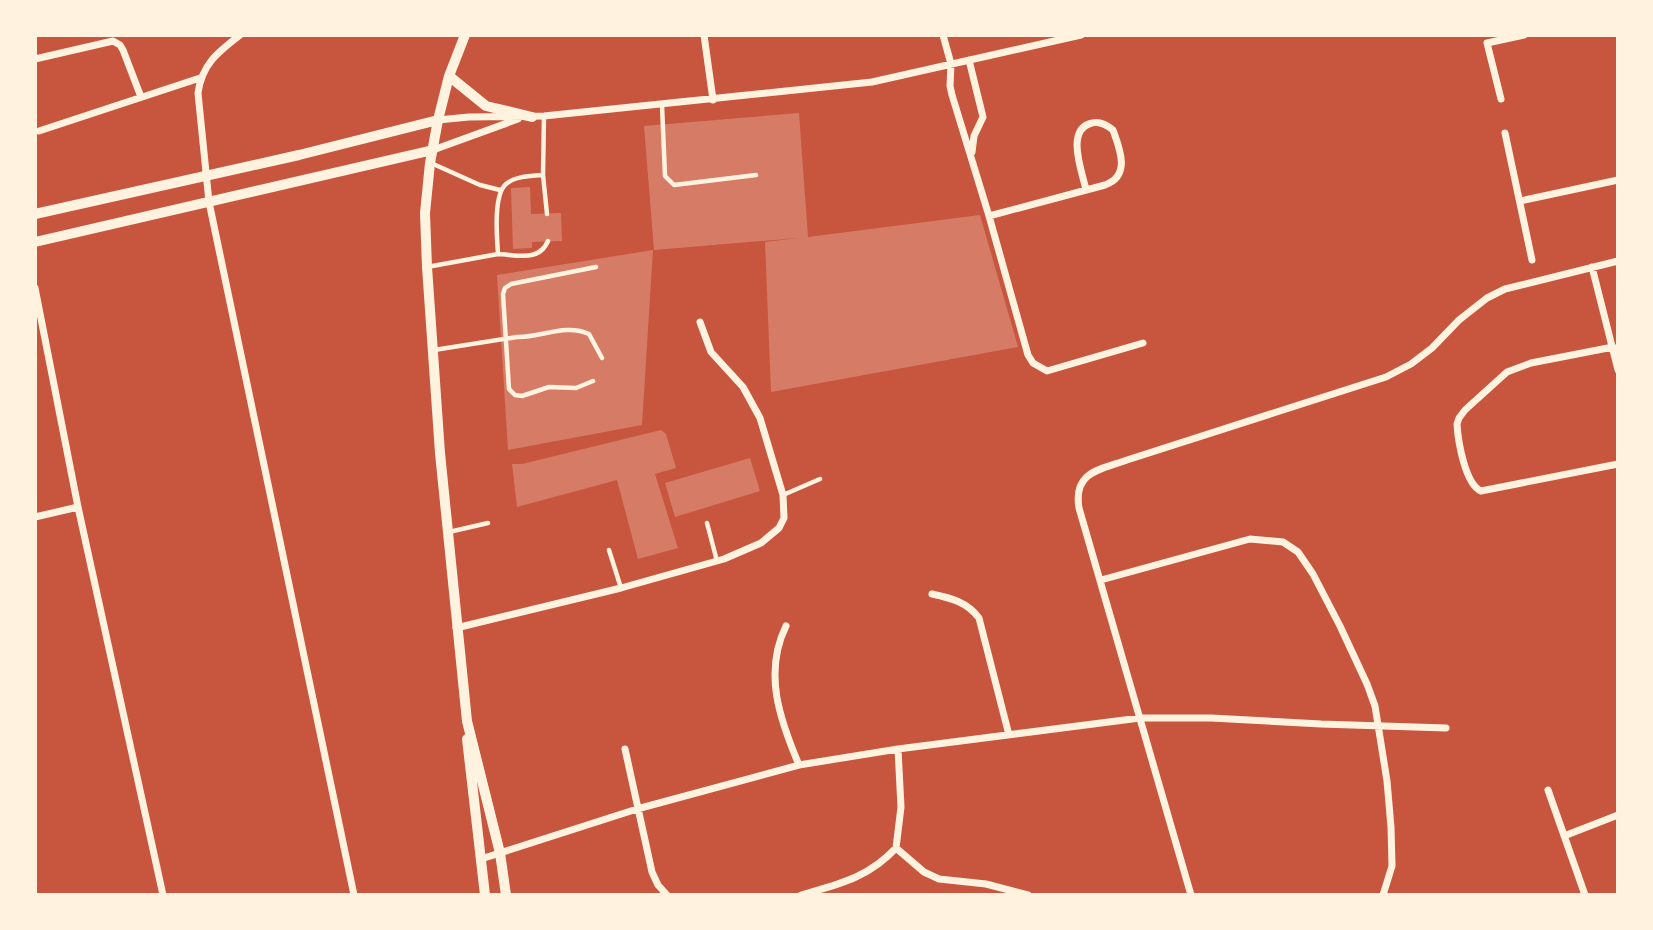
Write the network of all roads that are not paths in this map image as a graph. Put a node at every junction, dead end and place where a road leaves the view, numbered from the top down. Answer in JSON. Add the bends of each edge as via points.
{"nodes":[{"id":1,"x":240,"y":35,"type":"edge"},
{"id":2,"x":465,"y":35,"type":"edge"},
{"id":3,"x":704,"y":35,"type":"edge"},
{"id":4,"x":943,"y":35,"type":"edge"},
{"id":5,"x":1081,"y":35,"type":"edge"},
{"id":6,"x":1524,"y":35,"type":"edge"},
{"id":7,"x":1486,"y":39,"type":"edge"},
{"id":8,"x":35,"y":59,"type":"edge"},
{"id":9,"x":969,"y":60,"type":"junction"},
{"id":10,"x":951,"y":64,"type":"junction"},
{"id":11,"x":450,"y":76,"type":"junction"},
{"id":12,"x":200,"y":78,"type":"junction"},
{"id":13,"x":141,"y":97,"type":"junction"},
{"id":14,"x":1501,"y":99,"type":"dead end"},
{"id":15,"x":713,"y":100,"type":"junction"},
{"id":16,"x":662,"y":105,"type":"junction"},
{"id":17,"x":544,"y":117,"type":"junction"},
{"id":18,"x":527,"y":118,"type":"junction"},
{"id":19,"x":438,"y":120,"type":"junction"},
{"id":20,"x":39,"y":131,"type":"dead end"},
{"id":21,"x":1505,"y":133,"type":"dead end"},
{"id":22,"x":433,"y":150,"type":"junction"},
{"id":23,"x":971,"y":156,"type":"junction"},
{"id":24,"x":430,"y":163,"type":"junction"},
{"id":25,"x":206,"y":175,"type":"junction"},
{"id":26,"x":543,"y":175,"type":"junction"},
{"id":27,"x":756,"y":175,"type":"dead end"},
{"id":28,"x":1618,"y":180,"type":"edge"},
{"id":29,"x":500,"y":190,"type":"junction"},
{"id":30,"x":1086,"y":190,"type":"junction"},
{"id":31,"x":1520,"y":201,"type":"junction"},
{"id":32,"x":209,"y":202,"type":"junction"},
{"id":33,"x":547,"y":214,"type":"dead end"},
{"id":34,"x":35,"y":215,"type":"edge"},
{"id":35,"x":989,"y":216,"type":"junction"},
{"id":36,"x":548,"y":241,"type":"dead end"},
{"id":37,"x":35,"y":242,"type":"edge"},
{"id":38,"x":498,"y":254,"type":"junction"},
{"id":39,"x":1532,"y":260,"type":"dead end"},
{"id":40,"x":1618,"y":261,"type":"edge"},
{"id":41,"x":427,"y":267,"type":"junction"},
{"id":42,"x":596,"y":267,"type":"dead end"},
{"id":43,"x":1592,"y":267,"type":"junction"},
{"id":44,"x":35,"y":288,"type":"edge"},
{"id":45,"x":700,"y":322,"type":"dead end"},
{"id":46,"x":507,"y":338,"type":"junction"},
{"id":47,"x":1143,"y":343,"type":"dead end"},
{"id":48,"x":1613,"y":347,"type":"junction"},
{"id":49,"x":433,"y":350,"type":"junction"},
{"id":50,"x":603,"y":358,"type":"dead end"},
{"id":51,"x":1618,"y":370,"type":"edge"},
{"id":52,"x":593,"y":381,"type":"dead end"},
{"id":53,"x":1618,"y":464,"type":"edge"},
{"id":54,"x":820,"y":479,"type":"dead end"},
{"id":55,"x":783,"y":495,"type":"junction"},
{"id":56,"x":78,"y":506,"type":"junction"},
{"id":57,"x":35,"y":517,"type":"edge"},
{"id":58,"x":488,"y":523,"type":"dead end"},
{"id":59,"x":707,"y":523,"type":"dead end"},
{"id":60,"x":448,"y":532,"type":"junction"},
{"id":61,"x":609,"y":550,"type":"dead end"},
{"id":62,"x":717,"y":561,"type":"junction"},
{"id":63,"x":1101,"y":580,"type":"junction"},
{"id":64,"x":621,"y":587,"type":"junction"},
{"id":65,"x":932,"y":593,"type":"dead end"},
{"id":66,"x":786,"y":626,"type":"dead end"},
{"id":67,"x":456,"y":628,"type":"junction"},
{"id":68,"x":1140,"y":718,"type":"junction"},
{"id":69,"x":467,"y":721,"type":"junction"},
{"id":70,"x":1377,"y":726,"type":"junction"},
{"id":71,"x":1446,"y":728,"type":"dead end"},
{"id":72,"x":1009,"y":735,"type":"junction"},
{"id":73,"x":898,"y":748,"type":"junction"},
{"id":74,"x":625,"y":749,"type":"dead end"},
{"id":75,"x":799,"y":765,"type":"junction"},
{"id":76,"x":1548,"y":790,"type":"dead end"},
{"id":77,"x":637,"y":809,"type":"junction"},
{"id":78,"x":1618,"y":815,"type":"edge"},
{"id":79,"x":1564,"y":836,"type":"junction"},
{"id":80,"x":896,"y":848,"type":"junction"},
{"id":81,"x":500,"y":853,"type":"junction"},
{"id":82,"x":481,"y":859,"type":"junction"},
{"id":83,"x":163,"y":895,"type":"edge"},
{"id":84,"x":354,"y":895,"type":"edge"},
{"id":85,"x":485,"y":895,"type":"edge"},
{"id":86,"x":506,"y":895,"type":"edge"},
{"id":87,"x":667,"y":895,"type":"edge"},
{"id":88,"x":801,"y":895,"type":"edge"},
{"id":89,"x":1028,"y":895,"type":"edge"},
{"id":90,"x":1191,"y":895,"type":"edge"},
{"id":91,"x":1383,"y":895,"type":"edge"},
{"id":92,"x":1585,"y":895,"type":"edge"}],
"edges":[{"from":1,"to":12,"type":"street","via":[[207,63]]},
{"from":2,"to":11,"type":"street"},
{"from":3,"to":15,"type":"street"},
{"from":4,"to":10,"type":"street"},
{"from":5,"to":9,"type":"street"},
{"from":6,"to":7,"type":"street"},
{"from":7,"to":14,"type":"street"},
{"from":8,"to":13,"type":"street","via":[[113,41],[124,50]]},
{"from":9,"to":10,"type":"street"},
{"from":9,"to":23,"type":"street","via":[[983,117]]},
{"from":10,"to":15,"type":"street","via":[[872,82]]},
{"from":10,"to":23,"type":"street","via":[[951,90]]},
{"from":11,"to":18,"type":"street","via":[[486,106]]},
{"from":11,"to":19,"type":"street"},
{"from":12,"to":13,"type":"street"},
{"from":12,"to":25,"type":"street"},
{"from":13,"to":20,"type":"street"},
{"from":15,"to":16,"type":"street"},
{"from":16,"to":17,"type":"street"},
{"from":16,"to":27,"type":"lane","via":[[665,176],[674,186]]},
{"from":17,"to":18,"type":"street"},
{"from":17,"to":26,"type":"lane"},
{"from":18,"to":19,"type":"street"},
{"from":18,"to":22,"type":"street"},
{"from":19,"to":22,"type":"street"},
{"from":19,"to":25,"type":"street"},
{"from":21,"to":31,"type":"street"},
{"from":22,"to":24,"type":"street"},
{"from":22,"to":32,"type":"street"},
{"from":23,"to":35,"type":"street"},
{"from":24,"to":29,"type":"lane"},
{"from":24,"to":41,"type":"street","via":[[425,213]]},
{"from":25,"to":32,"type":"street"},
{"from":25,"to":34,"type":"street"},
{"from":26,"to":29,"type":"lane","via":[[521,177]]},
{"from":26,"to":33,"type":"lane"},
{"from":28,"to":31,"type":"street"},
{"from":29,"to":38,"type":"lane"},
{"from":30,"to":30,"type":"street","via":[[1113,182],[1123,164],[1113,130],[1099,123],[1082,128],[1076,140]]},
{"from":30,"to":35,"type":"street"},
{"from":31,"to":39,"type":"street"},
{"from":32,"to":37,"type":"street"},
{"from":32,"to":84,"type":"street"},
{"from":35,"to":47,"type":"street","via":[[1033,363],[1047,371]]},
{"from":36,"to":38,"type":"lane","via":[[544,251],[535,256]]},
{"from":38,"to":41,"type":"lane"},
{"from":40,"to":43,"type":"street"},
{"from":41,"to":49,"type":"street"},
{"from":42,"to":46,"type":"lane","via":[[508,286],[503,294]]},
{"from":43,"to":48,"type":"street"},
{"from":43,"to":63,"type":"street","via":[[1504,289],[1487,298],[1432,348],[1386,377],[1090,473],[1077,497]]},
{"from":44,"to":56,"type":"street"},
{"from":45,"to":55,"type":"street","via":[[711,352],[751,401]]},
{"from":46,"to":49,"type":"lane"},
{"from":46,"to":50,"type":"lane","via":[[584,332]]},
{"from":46,"to":52,"type":"lane","via":[[509,388],[515,395],[556,385],[576,388]]},
{"from":48,"to":51,"type":"street"},
{"from":48,"to":53,"type":"street","via":[[1507,372],[1457,424],[1468,477],[1481,491]]},
{"from":49,"to":60,"type":"street"},
{"from":54,"to":55,"type":"lane"},
{"from":55,"to":62,"type":"street","via":[[784,518],[771,536],[752,549]]},
{"from":56,"to":57,"type":"street"},
{"from":56,"to":83,"type":"street"},
{"from":58,"to":60,"type":"lane"},
{"from":59,"to":62,"type":"lane"},
{"from":60,"to":67,"type":"street"},
{"from":61,"to":64,"type":"lane"},
{"from":62,"to":64,"type":"street"},
{"from":63,"to":68,"type":"street"},
{"from":63,"to":70,"type":"street","via":[[1242,541],[1283,542],[1298,552],[1340,626],[1367,684]]},
{"from":64,"to":67,"type":"street"},
{"from":65,"to":72,"type":"street","via":[[961,602],[979,618]]},
{"from":66,"to":75,"type":"street","via":[[778,642],[774,687]]},
{"from":67,"to":69,"type":"street"},
{"from":68,"to":70,"type":"street"},
{"from":68,"to":72,"type":"street"},
{"from":68,"to":90,"type":"street"},
{"from":69,"to":81,"type":"street"},
{"from":69,"to":82,"type":"street"},
{"from":70,"to":71,"type":"street"},
{"from":70,"to":91,"type":"street","via":[[1391,827],[1392,866]]},
{"from":72,"to":73,"type":"street"},
{"from":73,"to":75,"type":"street"},
{"from":73,"to":80,"type":"street","via":[[901,807]]},
{"from":74,"to":77,"type":"street"},
{"from":75,"to":77,"type":"street"},
{"from":76,"to":79,"type":"street"},
{"from":77,"to":81,"type":"street"},
{"from":77,"to":87,"type":"street","via":[[652,872]]},
{"from":78,"to":79,"type":"street"},
{"from":79,"to":92,"type":"street"},
{"from":80,"to":88,"type":"street","via":[[872,871]]},
{"from":80,"to":89,"type":"street","via":[[939,879]]},
{"from":81,"to":82,"type":"street"},
{"from":81,"to":86,"type":"street"},
{"from":82,"to":85,"type":"street"}]}
